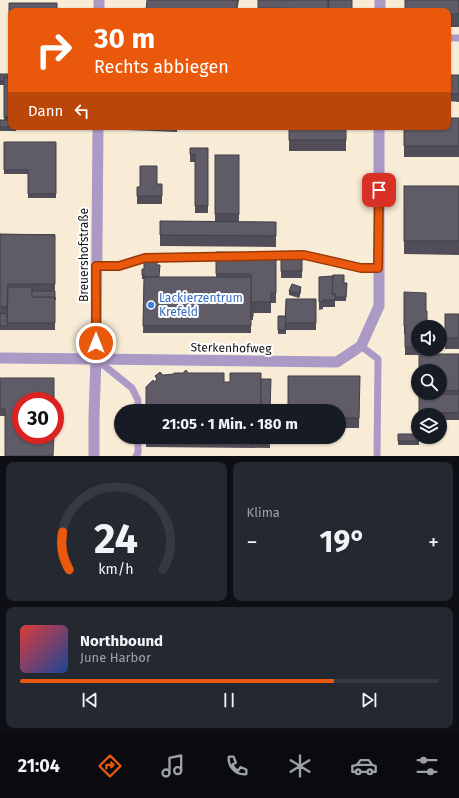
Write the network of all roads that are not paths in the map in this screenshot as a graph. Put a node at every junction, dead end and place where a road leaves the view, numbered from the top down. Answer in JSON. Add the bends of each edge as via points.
{"nodes":[{"id":1,"x":98,"y":130,"type":"edge"},
{"id":2,"x":379,"y":130,"type":"edge"},
{"id":3,"x":233,"y":256,"type":"edge"},
{"id":4,"x":265,"y":256,"type":"edge"},
{"id":5,"x":96,"y":266,"type":"junction"},
{"id":6,"x":378,"y":268,"type":"junction"},
{"id":7,"x":361,"y":346,"type":"junction"},
{"id":8,"x":0,"y":358,"type":"edge"},
{"id":9,"x":96,"y":359,"type":"junction"},
{"id":10,"x":138,"y":404,"type":"edge"},
{"id":11,"x":138,"y":444,"type":"edge"},
{"id":12,"x":94,"y":456,"type":"edge"},
{"id":13,"x":136,"y":456,"type":"edge"},
{"id":14,"x":377,"y":456,"type":"edge"}],
"edges":[{"from":1,"to":5,"type":"street","name":"Breuershofstraße"},
{"from":2,"to":6,"type":"street"},
{"from":3,"to":5,"type":"lane","via":[[145,258],[119,266]]},
{"from":4,"to":6,"type":"lane","via":[[304,255],[361,268]]},
{"from":5,"to":9,"type":"street","name":"Breuershofstraße"},
{"from":6,"to":7,"type":"street","via":[[379,306]]},
{"from":7,"to":9,"type":"street","name":"Sterkenhofweg","via":[[338,362]]},
{"from":7,"to":14,"type":"lane","via":[[378,359]]},
{"from":8,"to":9,"type":"street","name":"Sterkenhofweg"},
{"from":9,"to":10,"type":"lane","via":[[132,388]]},
{"from":9,"to":12,"type":"street","name":"Breuershofstraße"},
{"from":11,"to":13,"type":"lane"}]}
